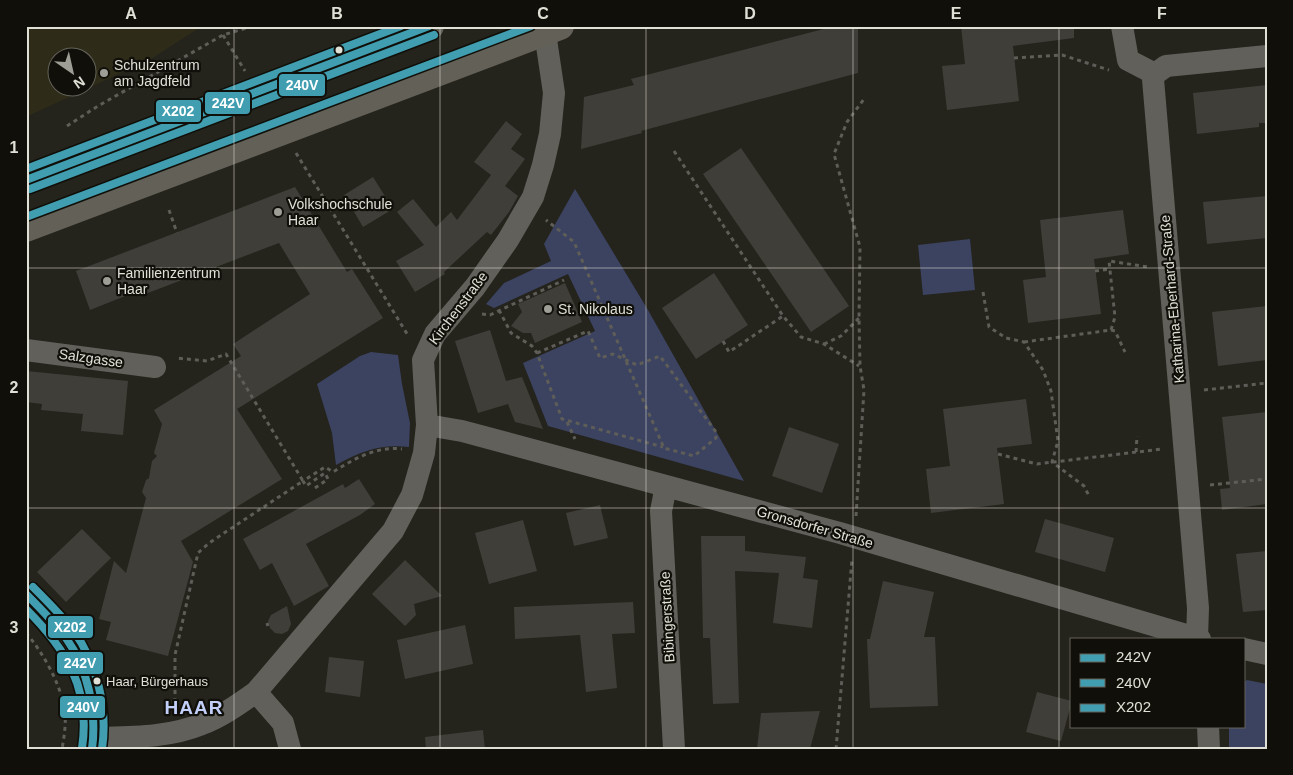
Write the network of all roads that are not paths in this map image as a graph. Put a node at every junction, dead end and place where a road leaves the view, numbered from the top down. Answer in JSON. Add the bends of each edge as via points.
{"nodes":[{"id":1,"x":430,"y":26,"type":"edge"},
{"id":2,"x":1122,"y":26,"type":"edge"},
{"id":3,"x":550,"y":28,"type":"edge"},
{"id":4,"x":1267,"y":56,"type":"edge"},
{"id":5,"x":1154,"y":77,"type":"junction"},
{"id":6,"x":26,"y":180,"type":"edge"},
{"id":7,"x":26,"y":228,"type":"edge"},
{"id":8,"x":26,"y":350,"type":"edge"},
{"id":9,"x":155,"y":367,"type":"road end"},
{"id":10,"x":427,"y":426,"type":"junction"},
{"id":11,"x":666,"y":486,"type":"junction"},
{"id":12,"x":26,"y":594,"type":"edge"},
{"id":13,"x":1195,"y":638,"type":"edge"},
{"id":14,"x":1198,"y":638,"type":"edge"},
{"id":15,"x":1246,"y":649,"type":"edge"},
{"id":16,"x":1267,"y":654,"type":"edge"},
{"id":17,"x":256,"y":692,"type":"junction"},
{"id":18,"x":1208,"y":728,"type":"edge"},
{"id":19,"x":93,"y":743,"type":"edge"},
{"id":20,"x":290,"y":749,"type":"edge"},
{"id":21,"x":674,"y":749,"type":"edge"},
{"id":22,"x":1209,"y":749,"type":"edge"}],
"edges":[{"from":1,"to":6,"type":"main road"},
{"from":2,"to":5,"type":"street","via":[[1128,60]]},
{"from":3,"to":7,"type":"main road"},
{"from":3,"to":10,"type":"street","name":"Kirchenstraße","via":[[554,93],[544,165],[533,197],[508,240],[475,287],[435,334],[423,360]]},
{"from":4,"to":5,"type":"street","via":[[1166,66]]},
{"from":5,"to":14,"type":"street","name":"Katharina-Eberhard-Straße"},
{"from":8,"to":9,"type":"street","name":"Salzgasse"},
{"from":10,"to":11,"type":"street","name":"Gronsdorfer Straße","via":[[452,428]]},
{"from":10,"to":17,"type":"street","name":"Kirchenstraße","via":[[424,453],[412,495],[393,531]]},
{"from":11,"to":13,"type":"street","name":"Gronsdorfer Straße"},
{"from":11,"to":21,"type":"street","name":"Bibingerstraße","via":[[662,511]]},
{"from":12,"to":19,"type":"street","via":[[71,645],[88,687]]},
{"from":15,"to":16,"type":"street"},
{"from":17,"to":19,"type":"street","name":"Kirchenstraße","via":[[202,724],[175,732]]},
{"from":17,"to":20,"type":"street","via":[[283,724]]},
{"from":18,"to":22,"type":"street"}]}
